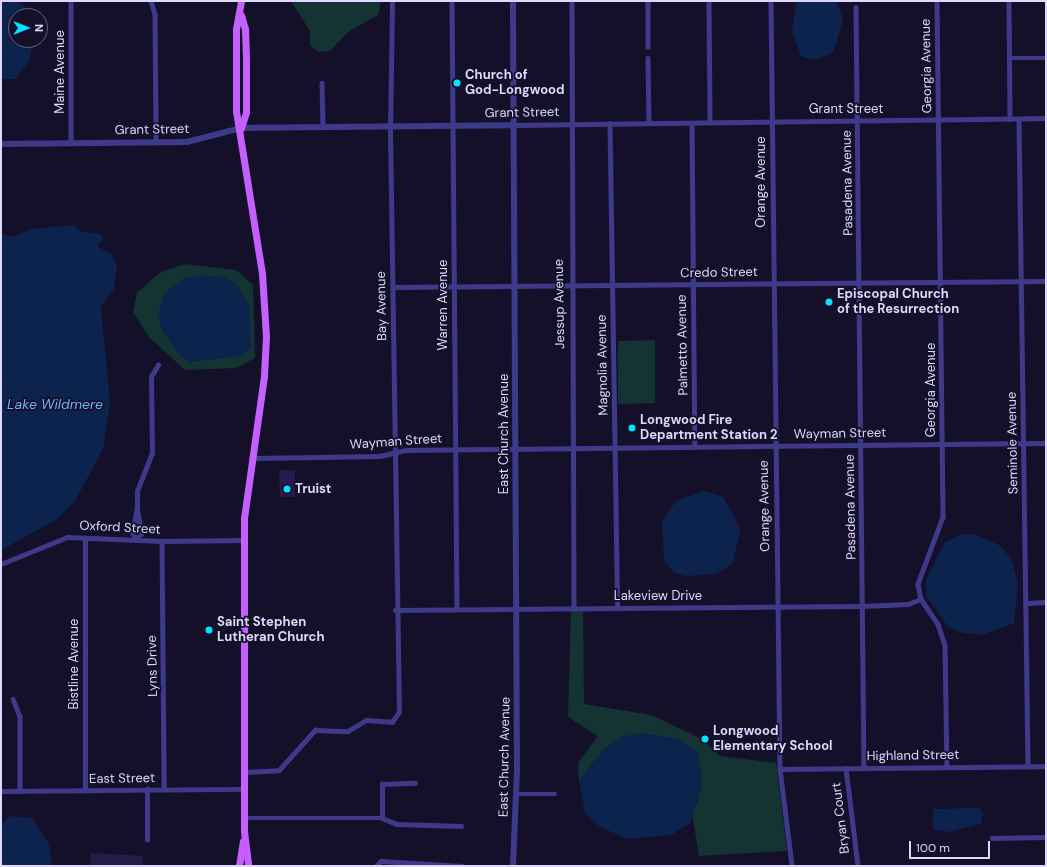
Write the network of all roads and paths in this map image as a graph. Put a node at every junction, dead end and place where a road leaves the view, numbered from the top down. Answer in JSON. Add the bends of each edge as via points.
{"nodes":[{"id":1,"x":71,"y":1,"type":"edge"},
{"id":2,"x":151,"y":1,"type":"edge"},
{"id":3,"x":241,"y":1,"type":"edge"},
{"id":4,"x":392,"y":1,"type":"edge"},
{"id":5,"x":452,"y":1,"type":"edge"},
{"id":6,"x":513,"y":1,"type":"edge"},
{"id":7,"x":572,"y":1,"type":"edge"},
{"id":8,"x":648,"y":1,"type":"edge"},
{"id":9,"x":709,"y":1,"type":"edge"},
{"id":10,"x":771,"y":1,"type":"edge"},
{"id":11,"x":937,"y":1,"type":"edge"},
{"id":12,"x":1009,"y":1,"type":"edge"},
{"id":13,"x":856,"y":7,"type":"dead end"},
{"id":14,"x":648,"y":46,"type":"dead end"},
{"id":15,"x":648,"y":58,"type":"dead end"},
{"id":16,"x":1010,"y":58,"type":"junction"},
{"id":17,"x":1046,"y":58,"type":"edge"},
{"id":18,"x":322,"y":82,"type":"dead end"},
{"id":19,"x":1046,"y":118,"type":"edge"},
{"id":20,"x":939,"y":119,"type":"junction"},
{"id":21,"x":1010,"y":119,"type":"junction"},
{"id":22,"x":1019,"y":119,"type":"junction"},
{"id":23,"x":858,"y":120,"type":"junction"},
{"id":24,"x":772,"y":121,"type":"junction"},
{"id":25,"x":710,"y":122,"type":"junction"},
{"id":26,"x":610,"y":123,"type":"junction"},
{"id":27,"x":649,"y":123,"type":"junction"},
{"id":28,"x":692,"y":123,"type":"junction"},
{"id":29,"x":572,"y":124,"type":"junction"},
{"id":30,"x":453,"y":125,"type":"junction"},
{"id":31,"x":514,"y":125,"type":"junction"},
{"id":32,"x":324,"y":126,"type":"junction"},
{"id":33,"x":392,"y":126,"type":"junction"},
{"id":34,"x":241,"y":128,"type":"junction"},
{"id":35,"x":156,"y":141,"type":"junction"},
{"id":36,"x":71,"y":143,"type":"junction"},
{"id":37,"x":1,"y":144,"type":"edge"},
{"id":38,"x":1022,"y":281,"type":"junction"},
{"id":39,"x":1046,"y":281,"type":"edge"},
{"id":40,"x":941,"y":282,"type":"junction"},
{"id":41,"x":860,"y":283,"type":"junction"},
{"id":42,"x":693,"y":284,"type":"junction"},
{"id":43,"x":773,"y":284,"type":"junction"},
{"id":44,"x":571,"y":285,"type":"junction"},
{"id":45,"x":614,"y":285,"type":"junction"},
{"id":46,"x":515,"y":286,"type":"junction"},
{"id":47,"x":393,"y":287,"type":"junction"},
{"id":48,"x":454,"y":287,"type":"junction"},
{"id":49,"x":158,"y":365,"type":"dead end"},
{"id":50,"x":1025,"y":443,"type":"junction"},
{"id":51,"x":1046,"y":443,"type":"edge"},
{"id":52,"x":942,"y":444,"type":"junction"},
{"id":53,"x":862,"y":445,"type":"junction"},
{"id":54,"x":695,"y":447,"type":"junction"},
{"id":55,"x":775,"y":447,"type":"junction"},
{"id":56,"x":572,"y":448,"type":"junction"},
{"id":57,"x":615,"y":448,"type":"junction"},
{"id":58,"x":455,"y":449,"type":"junction"},
{"id":59,"x":515,"y":449,"type":"junction"},
{"id":60,"x":394,"y":454,"type":"junction"},
{"id":61,"x":251,"y":458,"type":"junction"},
{"id":62,"x":137,"y":509,"type":"junction"},
{"id":63,"x":85,"y":538,"type":"junction"},
{"id":64,"x":137,"y":539,"type":"junction"},
{"id":65,"x":243,"y":540,"type":"junction"},
{"id":66,"x":162,"y":542,"type":"junction"},
{"id":67,"x":1,"y":564,"type":"edge"},
{"id":68,"x":921,"y":599,"type":"junction"},
{"id":69,"x":1046,"y":602,"type":"edge"},
{"id":70,"x":1026,"y":603,"type":"junction"},
{"id":71,"x":777,"y":606,"type":"junction"},
{"id":72,"x":863,"y":606,"type":"junction"},
{"id":73,"x":618,"y":607,"type":"junction"},
{"id":74,"x":517,"y":608,"type":"junction"},
{"id":75,"x":574,"y":608,"type":"junction"},
{"id":76,"x":457,"y":609,"type":"junction"},
{"id":77,"x":395,"y":610,"type":"junction"},
{"id":78,"x":13,"y":699,"type":"dead end"},
{"id":79,"x":947,"y":766,"type":"junction"},
{"id":80,"x":1028,"y":766,"type":"junction"},
{"id":81,"x":1046,"y":766,"type":"edge"},
{"id":82,"x":846,"y":768,"type":"junction"},
{"id":83,"x":864,"y":768,"type":"junction"},
{"id":84,"x":780,"y":769,"type":"junction"},
{"id":85,"x":244,"y":772,"type":"junction"},
{"id":86,"x":415,"y":783,"type":"dead end"},
{"id":87,"x":147,"y":789,"type":"junction"},
{"id":88,"x":164,"y":789,"type":"junction"},
{"id":89,"x":244,"y":789,"type":"junction"},
{"id":90,"x":85,"y":790,"type":"junction"},
{"id":91,"x":20,"y":791,"type":"junction"},
{"id":92,"x":1,"y":792,"type":"edge"},
{"id":93,"x":517,"y":794,"type":"junction"},
{"id":94,"x":555,"y":794,"type":"dead end"},
{"id":95,"x":244,"y":818,"type":"junction"},
{"id":96,"x":382,"y":818,"type":"junction"},
{"id":97,"x":461,"y":826,"type":"dead end"},
{"id":98,"x":244,"y":831,"type":"junction"},
{"id":99,"x":1046,"y":837,"type":"edge"},
{"id":100,"x":992,"y":838,"type":"dead end"},
{"id":101,"x":147,"y":840,"type":"dead end"},
{"id":102,"x":239,"y":866,"type":"edge"},
{"id":103,"x":248,"y":866,"type":"edge"},
{"id":104,"x":376,"y":866,"type":"edge"},
{"id":105,"x":462,"y":866,"type":"edge"},
{"id":106,"x":513,"y":866,"type":"edge"},
{"id":107,"x":792,"y":866,"type":"edge"},
{"id":108,"x":858,"y":866,"type":"edge"}],
"edges":[{"from":1,"to":36,"type":"street","name":"Maine Avenue"},
{"from":2,"to":35,"type":"street","via":[[155,14]]},
{"from":3,"to":34,"type":"main road","via":[[241,15],[245,28],[246,69],[246,112]]},
{"from":4,"to":33,"type":"street","name":"Bay Avenue"},
{"from":5,"to":30,"type":"street","name":"Warren Avenue"},
{"from":6,"to":31,"type":"street","name":"East Church Avenue"},
{"from":7,"to":29,"type":"street","name":"Jessup Avenue","via":[[575,116]]},
{"from":8,"to":14,"type":"street"},
{"from":9,"to":25,"type":"street"},
{"from":10,"to":24,"type":"street","name":"Orange Avenue"},
{"from":11,"to":20,"type":"street","name":"Georgia Avenue"},
{"from":12,"to":16,"type":"street"},
{"from":13,"to":23,"type":"street","name":"Pasadena Avenue"},
{"from":15,"to":27,"type":"street"},
{"from":16,"to":17,"type":"street"},
{"from":16,"to":21,"type":"street"},
{"from":18,"to":32,"type":"street"},
{"from":19,"to":22,"type":"street","name":"Grant Street"},
{"from":20,"to":21,"type":"street","name":"Grant Street"},
{"from":20,"to":23,"type":"street","name":"Grant Street"},
{"from":20,"to":40,"type":"street","name":"Georgia Avenue"},
{"from":21,"to":22,"type":"street","name":"Grant Street"},
{"from":22,"to":38,"type":"street","name":"Seminole Avenue"},
{"from":23,"to":24,"type":"street","name":"Grant Street"},
{"from":23,"to":41,"type":"street","name":"Pasadena Avenue"},
{"from":24,"to":25,"type":"street","name":"Grant Street"},
{"from":24,"to":43,"type":"street","name":"Orange Avenue"},
{"from":25,"to":28,"type":"street","name":"Grant Street"},
{"from":26,"to":27,"type":"street","name":"Grant Street"},
{"from":26,"to":29,"type":"street","name":"Grant Street"},
{"from":26,"to":45,"type":"street","name":"Magnolia Avenue"},
{"from":27,"to":28,"type":"street","name":"Grant Street"},
{"from":28,"to":42,"type":"street","name":"Palmetto Avenue"},
{"from":29,"to":31,"type":"street","name":"Grant Street"},
{"from":29,"to":44,"type":"street","name":"Jessup Avenue"},
{"from":30,"to":31,"type":"street","name":"Grant Street"},
{"from":30,"to":33,"type":"street","name":"Grant Street"},
{"from":30,"to":48,"type":"street","name":"Warren Avenue"},
{"from":31,"to":46,"type":"street","name":"East Church Avenue"},
{"from":32,"to":33,"type":"street","name":"Grant Street"},
{"from":32,"to":34,"type":"street","name":"Grant Street"},
{"from":33,"to":47,"type":"street","name":"Bay Avenue"},
{"from":34,"to":35,"type":"street","name":"Grant Street","via":[[199,140]]},
{"from":34,"to":61,"type":"main road","via":[[266,316],[264,376]]},
{"from":35,"to":36,"type":"street","name":"Grant Street"},
{"from":36,"to":37,"type":"street","name":"Grant Street"},
{"from":38,"to":39,"type":"street","name":"Credo Street"},
{"from":38,"to":40,"type":"street","name":"Credo Street"},
{"from":38,"to":50,"type":"street","name":"Seminole Avenue"},
{"from":40,"to":41,"type":"street","name":"Credo Street"},
{"from":40,"to":52,"type":"street","name":"Georgia Avenue"},
{"from":41,"to":43,"type":"street","name":"Credo Street"},
{"from":41,"to":53,"type":"street","name":"Pasadena Avenue"},
{"from":42,"to":43,"type":"street","name":"Credo Street"},
{"from":42,"to":45,"type":"street","name":"Credo Street"},
{"from":42,"to":54,"type":"street","name":"Palmetto Avenue"},
{"from":43,"to":55,"type":"street","name":"Orange Avenue"},
{"from":44,"to":45,"type":"street","name":"Credo Street"},
{"from":44,"to":46,"type":"street","name":"Credo Street"},
{"from":44,"to":56,"type":"street","name":"Jessup Avenue"},
{"from":45,"to":57,"type":"street","name":"Magnolia Avenue"},
{"from":46,"to":48,"type":"street","name":"Credo Street"},
{"from":46,"to":59,"type":"street","name":"East Church Avenue"},
{"from":47,"to":48,"type":"street","name":"Credo Street"},
{"from":47,"to":60,"type":"street","name":"Bay Avenue"},
{"from":48,"to":58,"type":"street","name":"Warren Avenue"},
{"from":49,"to":62,"type":"street","via":[[151,377],[150,461],[136,491]]},
{"from":50,"to":51,"type":"street","name":"Wayman Street"},
{"from":50,"to":52,"type":"street","name":"Wayman Street"},
{"from":50,"to":70,"type":"street","name":"Seminole Avenue"},
{"from":52,"to":53,"type":"street","name":"Wayman Street"},
{"from":52,"to":68,"type":"street","name":"Georgia Avenue","via":[[943,517],[919,574]]},
{"from":53,"to":55,"type":"street","name":"Wayman Street"},
{"from":53,"to":72,"type":"street","name":"Pasadena Avenue"},
{"from":54,"to":55,"type":"street","name":"Wayman Street"},
{"from":54,"to":57,"type":"street","name":"Wayman Street"},
{"from":55,"to":71,"type":"street","name":"Orange Avenue"},
{"from":56,"to":57,"type":"street","name":"Wayman Street"},
{"from":56,"to":59,"type":"street","name":"Wayman Street"},
{"from":56,"to":75,"type":"street","name":"Jessup Avenue"},
{"from":57,"to":73,"type":"street","name":"Magnolia Avenue"},
{"from":58,"to":59,"type":"street","name":"Wayman Street"},
{"from":58,"to":60,"type":"street","name":"Wayman Street","via":[[406,450]]},
{"from":58,"to":76,"type":"street","name":"Warren Avenue"},
{"from":59,"to":74,"type":"street","name":"East Church Avenue"},
{"from":60,"to":61,"type":"street","name":"Wayman Street"},
{"from":60,"to":77,"type":"street","name":"Bay Avenue"},
{"from":61,"to":65,"type":"main road"},
{"from":62,"to":64,"type":"street","via":[[141,534]]},
{"from":62,"to":64,"type":"street","via":[[132,534]]},
{"from":63,"to":64,"type":"street","name":"Oxford Street"},
{"from":63,"to":67,"type":"street","name":"Oxford Street","via":[[58,538]]},
{"from":63,"to":90,"type":"street","name":"Bistline Avenue"},
{"from":64,"to":66,"type":"street","name":"Oxford Street"},
{"from":65,"to":66,"type":"street","name":"Oxford Street"},
{"from":65,"to":85,"type":"main road"},
{"from":66,"to":88,"type":"street","name":"Lyns Drive"},
{"from":68,"to":72,"type":"street","name":"Lakeview Drive","via":[[908,604]]},
{"from":68,"to":79,"type":"street","name":"Georgia Avenue","via":[[943,634],[945,645]]},
{"from":69,"to":70,"type":"street"},
{"from":70,"to":80,"type":"street","name":"Seminole Avenue"},
{"from":71,"to":72,"type":"street","name":"Lakeview Drive"},
{"from":71,"to":73,"type":"street","name":"Lakeview Drive"},
{"from":71,"to":84,"type":"street","name":"Orange Avenue"},
{"from":72,"to":83,"type":"street","name":"Pasadena Avenue"},
{"from":73,"to":75,"type":"street","name":"Lakeview Drive"},
{"from":74,"to":75,"type":"street","name":"Lakeview Drive"},
{"from":74,"to":76,"type":"street","name":"Lakeview Drive"},
{"from":74,"to":93,"type":"street","name":"East Church Avenue"},
{"from":76,"to":77,"type":"street","name":"Lakeview Drive"},
{"from":77,"to":85,"type":"street","name":"Bay Avenue","via":[[397,718],[392,722],[366,720],[348,731],[315,730],[279,770]]},
{"from":78,"to":91,"type":"street","via":[[20,716]]},
{"from":79,"to":80,"type":"street","name":"Highland Street"},
{"from":79,"to":83,"type":"street","name":"Highland Street"},
{"from":80,"to":81,"type":"street","name":"Highland Street"},
{"from":82,"to":83,"type":"street","name":"Highland Street"},
{"from":82,"to":84,"type":"street","name":"Highland Street"},
{"from":82,"to":108,"type":"street","name":"Bryan Court"},
{"from":84,"to":107,"type":"street","name":"Orange Avenue"},
{"from":85,"to":89,"type":"main road"},
{"from":86,"to":96,"type":"street","via":[[382,784]]},
{"from":87,"to":88,"type":"street","name":"East Street"},
{"from":87,"to":90,"type":"street","name":"East Street"},
{"from":87,"to":101,"type":"street"},
{"from":88,"to":89,"type":"street","name":"East Street"},
{"from":89,"to":95,"type":"main road"},
{"from":90,"to":91,"type":"street","name":"East Street"},
{"from":91,"to":92,"type":"street","name":"East Street"},
{"from":93,"to":94,"type":"street"},
{"from":93,"to":106,"type":"street","name":"East Church Avenue"},
{"from":95,"to":96,"type":"street"},
{"from":95,"to":98,"type":"main road"},
{"from":96,"to":97,"type":"street","via":[[397,824]]},
{"from":98,"to":102,"type":"main road"},
{"from":98,"to":103,"type":"main road"},
{"from":99,"to":100,"type":"street"},
{"from":104,"to":105,"type":"street","via":[[381,861]]}]}
